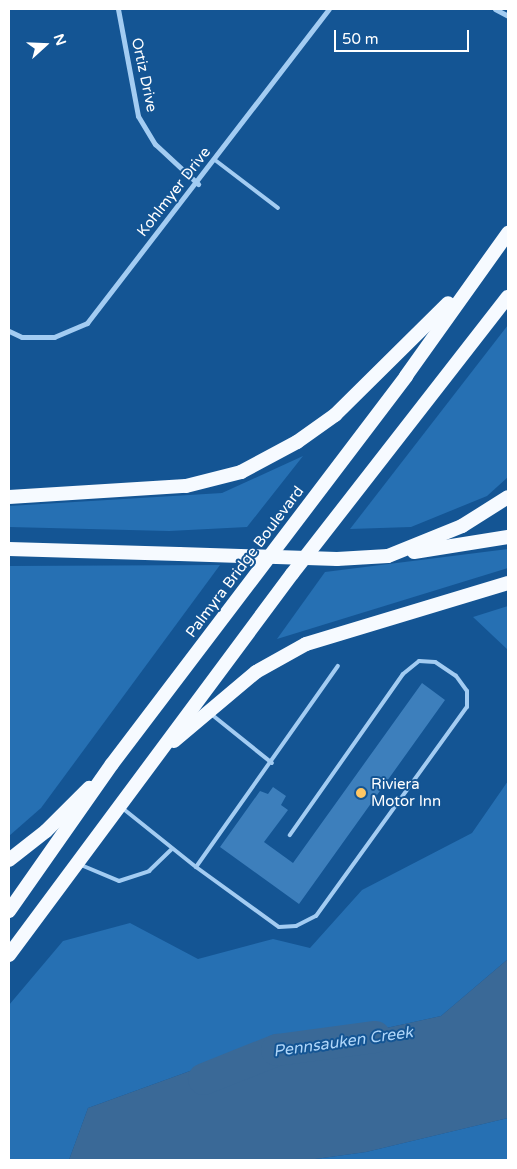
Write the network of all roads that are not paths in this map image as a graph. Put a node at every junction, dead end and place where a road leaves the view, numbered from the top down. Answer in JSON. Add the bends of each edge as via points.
{"nodes":[{"id":1,"x":118,"y":9,"type":"edge"},
{"id":2,"x":329,"y":9,"type":"edge"},
{"id":3,"x":495,"y":9,"type":"edge"},
{"id":4,"x":508,"y":16,"type":"edge"},
{"id":5,"x":216,"y":160,"type":"junction"},
{"id":6,"x":198,"y":184,"type":"junction"},
{"id":7,"x":278,"y":208,"type":"dead end"},
{"id":8,"x":508,"y":233,"type":"edge"},
{"id":9,"x":480,"y":270,"type":"junction"},
{"id":10,"x":508,"y":296,"type":"edge"},
{"id":11,"x":9,"y":331,"type":"edge"},
{"id":12,"x":9,"y":497,"type":"edge"},
{"id":13,"x":508,"y":497,"type":"edge"},
{"id":14,"x":508,"y":537,"type":"edge"},
{"id":15,"x":9,"y":549,"type":"edge"},
{"id":16,"x":388,"y":556,"type":"junction"},
{"id":17,"x":508,"y":583,"type":"edge"},
{"id":18,"x":338,"y":666,"type":"dead end"},
{"id":19,"x":209,"y":712,"type":"junction"},
{"id":20,"x":154,"y":758,"type":"junction"},
{"id":21,"x":272,"y":763,"type":"junction"},
{"id":22,"x":112,"y":764,"type":"junction"},
{"id":23,"x":119,"y":806,"type":"junction"},
{"id":24,"x":290,"y":835,"type":"dead end"},
{"id":25,"x":172,"y":848,"type":"junction"},
{"id":26,"x":9,"y":860,"type":"edge"},
{"id":27,"x":77,"y":863,"type":"junction"},
{"id":28,"x":196,"y":867,"type":"junction"},
{"id":29,"x":9,"y":911,"type":"edge"},
{"id":30,"x":9,"y":954,"type":"edge"}],
"edges":[{"from":1,"to":6,"type":"street","name":"Ortiz Drive","via":[[138,116],[155,144]]},
{"from":2,"to":5,"type":"street","name":"Kohlmyer Drive"},
{"from":3,"to":4,"type":"street"},
{"from":5,"to":6,"type":"street","name":"Kohlmyer Drive"},
{"from":5,"to":7,"type":"lane"},
{"from":6,"to":11,"type":"street","name":"Kohlmyer Drive","via":[[87,323],[54,337],[22,337]]},
{"from":8,"to":9,"type":"highway","name":"Palmyra Bridge Boulevard"},
{"from":9,"to":12,"type":"highway","via":[[357,398],[298,442],[261,463],[186,486]]},
{"from":9,"to":22,"type":"highway","name":"Palmyra Bridge Boulevard","via":[[406,376]]},
{"from":10,"to":20,"type":"highway"},
{"from":13,"to":16,"type":"highway","via":[[462,526]]},
{"from":14,"to":16,"type":"highway"},
{"from":15,"to":16,"type":"highway","bridge":true,"via":[[337,559]]},
{"from":17,"to":19,"type":"highway","via":[[321,637],[271,662]]},
{"from":18,"to":21,"type":"lane"},
{"from":19,"to":20,"type":"highway"},
{"from":19,"to":21,"type":"lane"},
{"from":20,"to":23,"type":"highway"},
{"from":21,"to":28,"type":"lane"},
{"from":22,"to":26,"type":"highway","via":[[46,831]]},
{"from":22,"to":29,"type":"highway","name":"Palmyra Bridge Boulevard"},
{"from":23,"to":25,"type":"lane"},
{"from":23,"to":27,"type":"highway"},
{"from":24,"to":28,"type":"lane","via":[[403,674],[419,660],[435,662],[456,676],[467,691],[467,707],[316,916],[296,926],[279,926]]},
{"from":25,"to":27,"type":"lane","via":[[149,871],[119,881]]},
{"from":25,"to":28,"type":"lane"},
{"from":27,"to":30,"type":"highway"}]}
